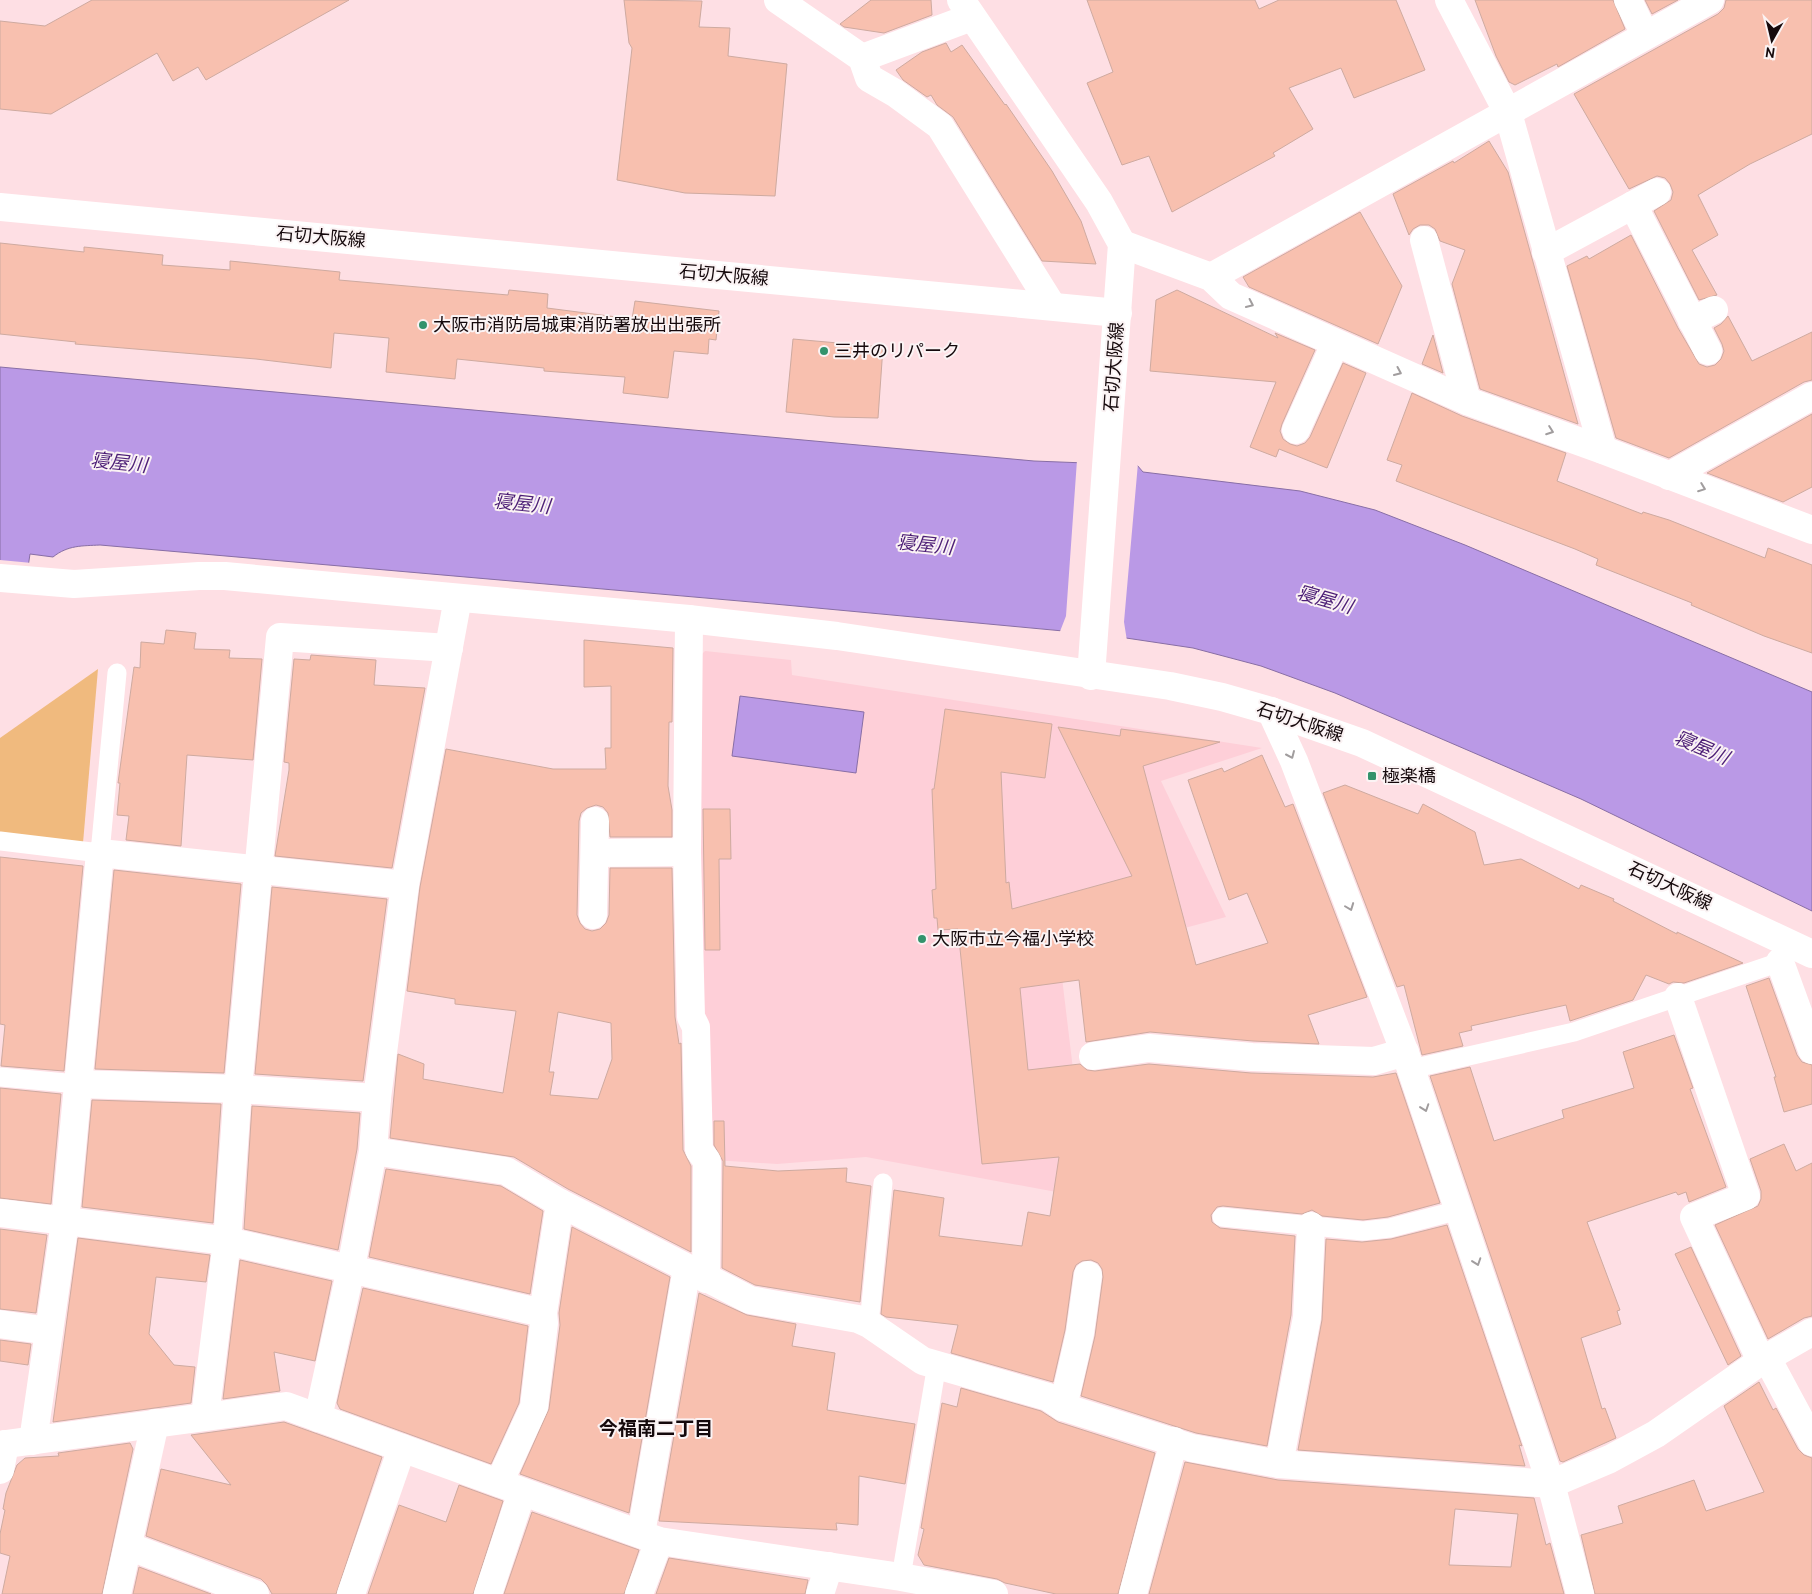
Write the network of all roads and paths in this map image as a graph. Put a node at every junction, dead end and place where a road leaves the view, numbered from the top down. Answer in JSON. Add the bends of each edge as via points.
{"nodes":[{"id":1,"x":778,"y":0,"type":"edge"},
{"id":2,"x":1449,"y":0,"type":"edge"},
{"id":3,"x":1628,"y":0,"type":"edge"},
{"id":4,"x":1710,"y":0,"type":"edge"},
{"id":5,"x":966,"y":9,"type":"edge"},
{"id":6,"x":1645,"y":35,"type":"junction"},
{"id":7,"x":862,"y":58,"type":"junction"},
{"id":8,"x":1508,"y":113,"type":"junction"},
{"id":9,"x":1657,"y":192,"type":"dead end"},
{"id":10,"x":1633,"y":205,"type":"junction"},
{"id":11,"x":0,"y":207,"type":"edge"},
{"id":12,"x":1424,"y":240,"type":"dead end"},
{"id":13,"x":1122,"y":244,"type":"junction"},
{"id":14,"x":1546,"y":252,"type":"junction"},
{"id":15,"x":1210,"y":277,"type":"junction"},
{"id":16,"x":1052,"y":306,"type":"junction"},
{"id":17,"x":1118,"y":313,"type":"junction"},
{"id":18,"x":1335,"y":344,"type":"junction"},
{"id":19,"x":1708,"y":351,"type":"dead end"},
{"id":20,"x":1812,"y":396,"type":"edge"},
{"id":21,"x":1467,"y":402,"type":"junction"},
{"id":22,"x":1296,"y":430,"type":"dead end"},
{"id":23,"x":1603,"y":450,"type":"junction"},
{"id":24,"x":1669,"y":476,"type":"junction"},
{"id":25,"x":1812,"y":530,"type":"edge"},
{"id":26,"x":0,"y":578,"type":"edge"},
{"id":27,"x":458,"y":598,"type":"junction"},
{"id":28,"x":689,"y":619,"type":"junction"},
{"id":29,"x":449,"y":648,"type":"junction"},
{"id":30,"x":117,"y":673,"type":"dead end"},
{"id":31,"x":1091,"y":676,"type":"junction"},
{"id":32,"x":1271,"y":711,"type":"junction"},
{"id":33,"x":596,"y":821,"type":"dead end"},
{"id":34,"x":0,"y":842,"type":"edge"},
{"id":35,"x":100,"y":852,"type":"junction"},
{"id":36,"x":686,"y":852,"type":"junction"},
{"id":37,"x":595,"y":853,"type":"junction"},
{"id":38,"x":260,"y":870,"type":"junction"},
{"id":39,"x":405,"y":885,"type":"junction"},
{"id":40,"x":593,"y":915,"type":"dead end"},
{"id":41,"x":1794,"y":953,"type":"edge"},
{"id":42,"x":1678,"y":997,"type":"junction"},
{"id":43,"x":1812,"y":1050,"type":"edge"},
{"id":44,"x":1093,"y":1056,"type":"dead end"},
{"id":45,"x":1408,"y":1061,"type":"junction"},
{"id":46,"x":0,"y":1077,"type":"edge"},
{"id":47,"x":78,"y":1084,"type":"junction"},
{"id":48,"x":238,"y":1089,"type":"junction"},
{"id":49,"x":378,"y":1098,"type":"junction"},
{"id":50,"x":373,"y":1151,"type":"junction"},
{"id":51,"x":883,"y":1183,"type":"dead end"},
{"id":52,"x":560,"y":1203,"type":"junction"},
{"id":53,"x":1459,"y":1210,"type":"junction"},
{"id":54,"x":0,"y":1214,"type":"edge"},
{"id":55,"x":1222,"y":1217,"type":"dead end"},
{"id":56,"x":65,"y":1222,"type":"junction"},
{"id":57,"x":1311,"y":1226,"type":"junction"},
{"id":58,"x":227,"y":1241,"type":"junction"},
{"id":59,"x":351,"y":1268,"type":"junction"},
{"id":60,"x":697,"y":1274,"type":"junction"},
{"id":61,"x":1088,"y":1275,"type":"dead end"},
{"id":62,"x":543,"y":1313,"type":"junction"},
{"id":63,"x":0,"y":1324,"type":"edge"},
{"id":64,"x":869,"y":1324,"type":"junction"},
{"id":65,"x":49,"y":1331,"type":"junction"},
{"id":66,"x":1812,"y":1332,"type":"edge"},
{"id":67,"x":1764,"y":1359,"type":"junction"},
{"id":68,"x":937,"y":1364,"type":"junction"},
{"id":69,"x":1063,"y":1407,"type":"junction"},
{"id":70,"x":205,"y":1416,"type":"junction"},
{"id":71,"x":318,"y":1418,"type":"junction"},
{"id":72,"x":155,"y":1423,"type":"junction"},
{"id":73,"x":33,"y":1441,"type":"junction"},
{"id":74,"x":1174,"y":1441,"type":"junction"},
{"id":75,"x":1812,"y":1442,"type":"edge"},
{"id":76,"x":402,"y":1448,"type":"junction"},
{"id":77,"x":2,"y":1453,"type":"edge"},
{"id":78,"x":1279,"y":1464,"type":"junction"},
{"id":79,"x":1551,"y":1484,"type":"junction"},
{"id":80,"x":511,"y":1488,"type":"junction"},
{"id":81,"x":650,"y":1537,"type":"junction"},
{"id":82,"x":128,"y":1546,"type":"junction"},
{"id":83,"x":829,"y":1566,"type":"junction"},
{"id":84,"x":902,"y":1577,"type":"junction"},
{"id":85,"x":985,"y":1593,"type":"edge"},
{"id":86,"x":117,"y":1594,"type":"edge"},
{"id":87,"x":255,"y":1594,"type":"edge"},
{"id":88,"x":351,"y":1594,"type":"edge"},
{"id":89,"x":488,"y":1594,"type":"edge"},
{"id":90,"x":639,"y":1594,"type":"edge"},
{"id":91,"x":820,"y":1594,"type":"edge"},
{"id":92,"x":1133,"y":1594,"type":"edge"},
{"id":93,"x":1580,"y":1594,"type":"edge"}],
"edges":[{"from":1,"to":7,"type":"street"},
{"from":2,"to":8,"type":"street"},
{"from":3,"to":6,"type":"street"},
{"from":4,"to":6,"type":"street"},
{"from":5,"to":7,"type":"street"},
{"from":5,"to":13,"type":"street","via":[[1099,202]]},
{"from":6,"to":8,"type":"street"},
{"from":7,"to":16,"type":"street","via":[[869,78],[917,108],[940,126],[950,139]]},
{"from":8,"to":14,"type":"street"},
{"from":8,"to":15,"type":"street"},
{"from":9,"to":10,"type":"street"},
{"from":10,"to":14,"type":"street"},
{"from":10,"to":19,"type":"street","via":[[1703,315]]},
{"from":11,"to":16,"type":"street","name":"石切大阪線"},
{"from":12,"to":21,"type":"street"},
{"from":13,"to":15,"type":"street"},
{"from":13,"to":17,"type":"street"},
{"from":14,"to":23,"type":"street"},
{"from":15,"to":18,"type":"street","one_way":true,"via":[[1232,296]]},
{"from":16,"to":17,"type":"street","name":"石切大阪線"},
{"from":17,"to":31,"type":"street","name":"石切大阪線"},
{"from":18,"to":21,"type":"street","one_way":true},
{"from":18,"to":22,"type":"street"},
{"from":20,"to":24,"type":"street"},
{"from":21,"to":23,"type":"street","one_way":true},
{"from":23,"to":24,"type":"street"},
{"from":24,"to":25,"type":"street","one_way":true},
{"from":26,"to":27,"type":"street","via":[[94,583],[225,576]]},
{"from":27,"to":28,"type":"street"},
{"from":27,"to":29,"type":"street"},
{"from":28,"to":31,"type":"street","via":[[837,636]]},
{"from":28,"to":36,"type":"street"},
{"from":29,"to":38,"type":"street","via":[[280,637]]},
{"from":29,"to":39,"type":"street"},
{"from":30,"to":35,"type":"lane"},
{"from":31,"to":32,"type":"street","name":"石切大阪線","via":[[1170,686]]},
{"from":32,"to":41,"type":"street","name":"石切大阪線","via":[[1362,742],[1395,757]]},
{"from":32,"to":45,"type":"street","one_way":true,"via":[[1294,761]]},
{"from":33,"to":37,"type":"street"},
{"from":34,"to":35,"type":"lane"},
{"from":35,"to":38,"type":"street"},
{"from":35,"to":47,"type":"street"},
{"from":36,"to":37,"type":"street"},
{"from":36,"to":60,"type":"street","via":[[699,1150],[707,1162]]},
{"from":37,"to":40,"type":"street"},
{"from":38,"to":39,"type":"street"},
{"from":38,"to":48,"type":"street"},
{"from":39,"to":49,"type":"street"},
{"from":41,"to":42,"type":"lane"},
{"from":41,"to":43,"type":"street"},
{"from":42,"to":45,"type":"lane","via":[[1574,1032]]},
{"from":42,"to":67,"type":"street","via":[[1746,1196],[1694,1217]]},
{"from":44,"to":45,"type":"street","via":[[1149,1048],[1252,1057]]},
{"from":45,"to":53,"type":"street","one_way":true},
{"from":46,"to":47,"type":"lane"},
{"from":47,"to":48,"type":"street"},
{"from":47,"to":56,"type":"street"},
{"from":48,"to":49,"type":"street"},
{"from":48,"to":58,"type":"street"},
{"from":49,"to":50,"type":"street"},
{"from":50,"to":52,"type":"street","via":[[506,1171]]},
{"from":50,"to":59,"type":"street"},
{"from":51,"to":64,"type":"lane"},
{"from":52,"to":60,"type":"street"},
{"from":52,"to":62,"type":"street"},
{"from":53,"to":57,"type":"lane","via":[[1390,1228],[1363,1231]]},
{"from":53,"to":79,"type":"street","one_way":true},
{"from":54,"to":56,"type":"street"},
{"from":55,"to":57,"type":"lane"},
{"from":56,"to":58,"type":"street"},
{"from":56,"to":65,"type":"street"},
{"from":57,"to":78,"type":"street","via":[[1306,1317]]},
{"from":58,"to":59,"type":"street"},
{"from":58,"to":70,"type":"street"},
{"from":59,"to":62,"type":"street"},
{"from":59,"to":71,"type":"street"},
{"from":60,"to":64,"type":"street","via":[[750,1300],[858,1319]]},
{"from":60,"to":81,"type":"street"},
{"from":61,"to":69,"type":"street","via":[[1080,1333]]},
{"from":62,"to":80,"type":"street","via":[[534,1408]]},
{"from":63,"to":65,"type":"street"},
{"from":64,"to":68,"type":"street","via":[[923,1361]]},
{"from":65,"to":73,"type":"street"},
{"from":66,"to":67,"type":"street"},
{"from":67,"to":75,"type":"street"},
{"from":67,"to":79,"type":"street","via":[[1656,1434],[1610,1459]]},
{"from":68,"to":69,"type":"street","via":[[1048,1397]]},
{"from":68,"to":84,"type":"lane"},
{"from":69,"to":74,"type":"street"},
{"from":70,"to":71,"type":"street","via":[[286,1406]]},
{"from":70,"to":72,"type":"street"},
{"from":71,"to":76,"type":"street"},
{"from":72,"to":73,"type":"street"},
{"from":72,"to":82,"type":"street"},
{"from":73,"to":77,"type":"street"},
{"from":74,"to":78,"type":"street","via":[[1192,1448]]},
{"from":74,"to":92,"type":"street"},
{"from":76,"to":80,"type":"street"},
{"from":76,"to":88,"type":"street"},
{"from":78,"to":79,"type":"street"},
{"from":79,"to":93,"type":"street"},
{"from":80,"to":81,"type":"street"},
{"from":80,"to":89,"type":"street"},
{"from":81,"to":83,"type":"street"},
{"from":81,"to":90,"type":"street"},
{"from":82,"to":86,"type":"street"},
{"from":82,"to":87,"type":"street"},
{"from":83,"to":84,"type":"street"},
{"from":83,"to":91,"type":"street"},
{"from":84,"to":85,"type":"street"}]}
